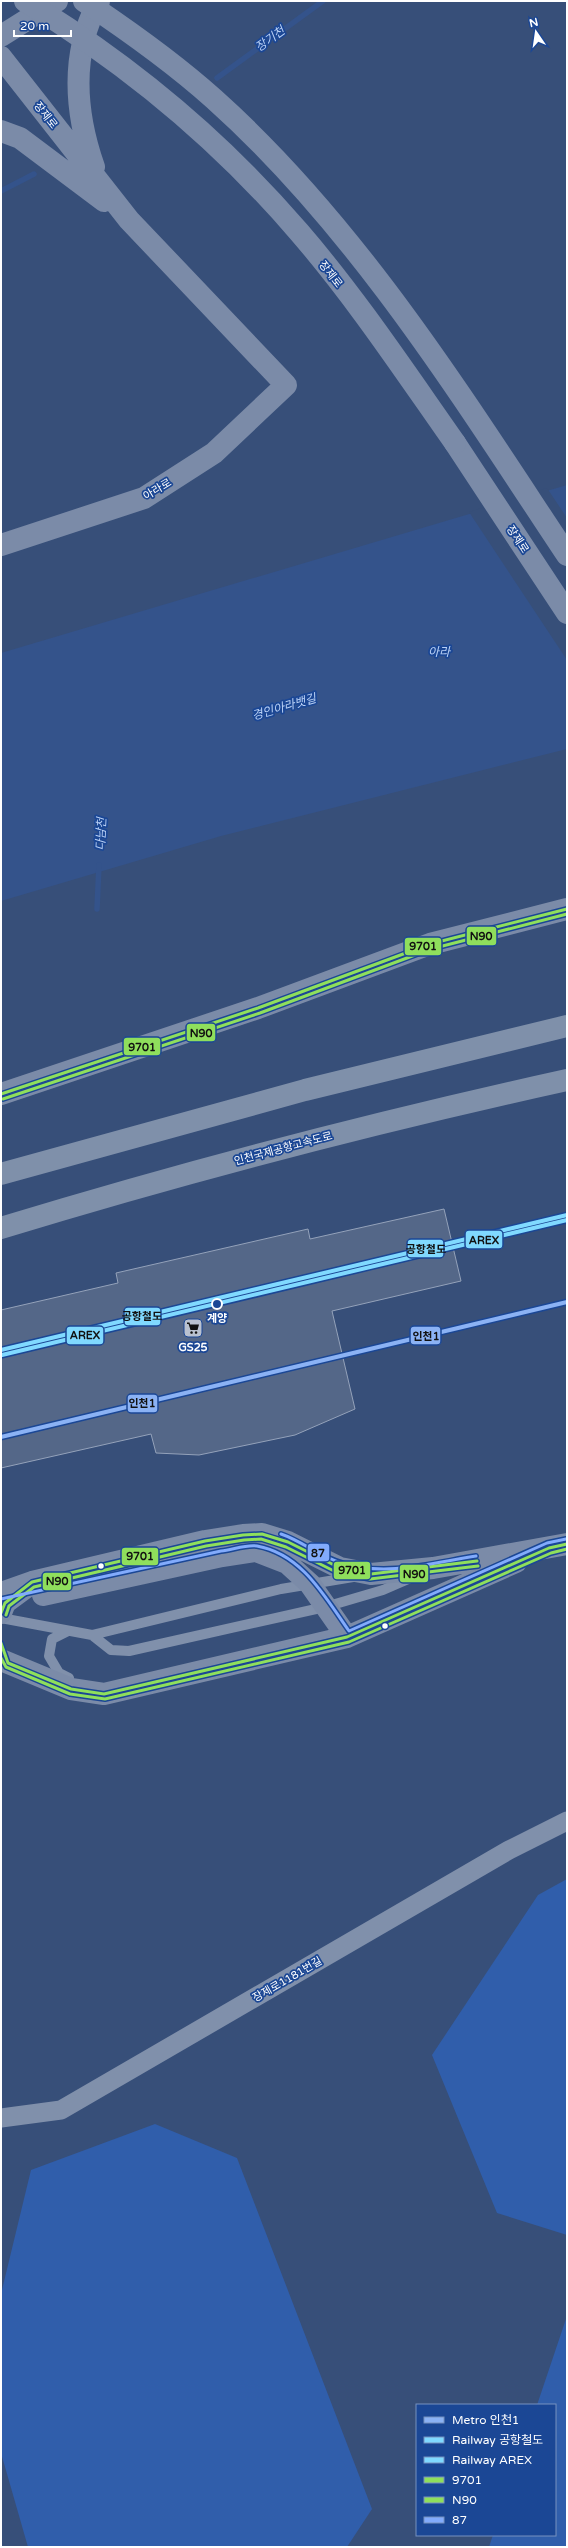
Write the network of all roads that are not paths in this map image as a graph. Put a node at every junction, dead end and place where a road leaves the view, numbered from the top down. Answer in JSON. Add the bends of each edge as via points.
{"nodes":[{"id":1,"x":25,"y":1,"type":"edge"},
{"id":2,"x":57,"y":1,"type":"edge"},
{"id":3,"x":84,"y":1,"type":"edge"},
{"id":4,"x":99,"y":1,"type":"edge"},
{"id":5,"x":1,"y":36,"type":"edge"},
{"id":6,"x":1,"y":57,"type":"edge"},
{"id":7,"x":1,"y":131,"type":"edge"},
{"id":8,"x":99,"y":182,"type":"junction"},
{"id":9,"x":129,"y":220,"type":"junction"},
{"id":10,"x":286,"y":385,"type":"joint"},
{"id":11,"x":1,"y":545,"type":"edge"},
{"id":12,"x":567,"y":555,"type":"edge"},
{"id":13,"x":567,"y":613,"type":"edge"},
{"id":14,"x":567,"y":909,"type":"edge"},
{"id":15,"x":567,"y":1026,"type":"edge"},
{"id":16,"x":567,"y":1080,"type":"edge"},
{"id":17,"x":1,"y":1094,"type":"edge"},
{"id":18,"x":1,"y":1174,"type":"edge"},
{"id":19,"x":1,"y":1228,"type":"edge"},
{"id":20,"x":558,"y":1546,"type":"edge"},
{"id":21,"x":433,"y":1568,"type":"junction"},
{"id":22,"x":371,"y":1574,"type":"junction"},
{"id":23,"x":310,"y":1584,"type":"junction"},
{"id":24,"x":2,"y":1606,"type":"edge"},
{"id":25,"x":325,"y":1607,"type":"junction"},
{"id":26,"x":68,"y":1631,"type":"junction"},
{"id":27,"x":92,"y":1635,"type":"junction"},
{"id":28,"x":347,"y":1637,"type":"junction"},
{"id":29,"x":1,"y":1643,"type":"edge"},
{"id":30,"x":5,"y":1662,"type":"edge"},
{"id":31,"x":104,"y":1694,"type":"junction"},
{"id":32,"x":567,"y":1821,"type":"edge"},
{"id":33,"x":1,"y":2118,"type":"edge"}],
"edges":[{"from":1,"to":13,"type":"street","name":"장제로","bridge":true,"via":[[69,28],[158,93],[228,157],[299,232],[394,356],[455,443]]},
{"from":2,"to":5,"type":"street"},
{"from":3,"to":12,"type":"street","bridge":true,"via":[[135,34],[215,100],[281,166],[340,232],[407,321]]},
{"from":4,"to":8,"type":"street","via":[[91,15],[78,63],[78,90],[86,143]]},
{"from":6,"to":8,"type":"street","name":"장제로"},
{"from":7,"to":9,"type":"street","via":[[20,138]]},
{"from":8,"to":9,"type":"street","name":"장제로"},
{"from":9,"to":10,"type":"street","name":"장제로"},
{"from":10,"to":11,"type":"street","name":"아라로","via":[[214,453],[144,498]]},
{"from":14,"to":17,"type":"street","via":[[430,944],[258,1008]]},
{"from":15,"to":18,"type":"highway","via":[[305,1090]]},
{"from":16,"to":19,"type":"highway","name":"인천국제공항고속도로","via":[[365,1126],[109,1195]]},
{"from":20,"to":21,"type":"street"},
{"from":20,"to":28,"type":"street"},
{"from":21,"to":22,"type":"street"},
{"from":21,"to":25,"type":"lane","via":[[383,1590]]},
{"from":22,"to":23,"type":"lane"},
{"from":22,"to":24,"type":"street","via":[[340,1568],[288,1542],[262,1534],[243,1535],[205,1541],[32,1582]]},
{"from":23,"to":24,"type":"street","via":[[287,1563],[256,1551],[222,1556]]},
{"from":23,"to":25,"type":"street"},
{"from":23,"to":27,"type":"lane"},
{"from":24,"to":26,"type":"lane"},
{"from":25,"to":27,"type":"lane","via":[[129,1651],[111,1650]]},
{"from":25,"to":28,"type":"street"},
{"from":26,"to":27,"type":"lane"},
{"from":26,"to":31,"type":"lane","via":[[52,1639],[49,1656],[59,1673]]},
{"from":28,"to":31,"type":"street"},
{"from":29,"to":30,"type":"street"},
{"from":30,"to":31,"type":"street","via":[[71,1689]]},
{"from":32,"to":33,"type":"street","name":"장제로1181번길","via":[[509,1850],[61,2110]]}]}
